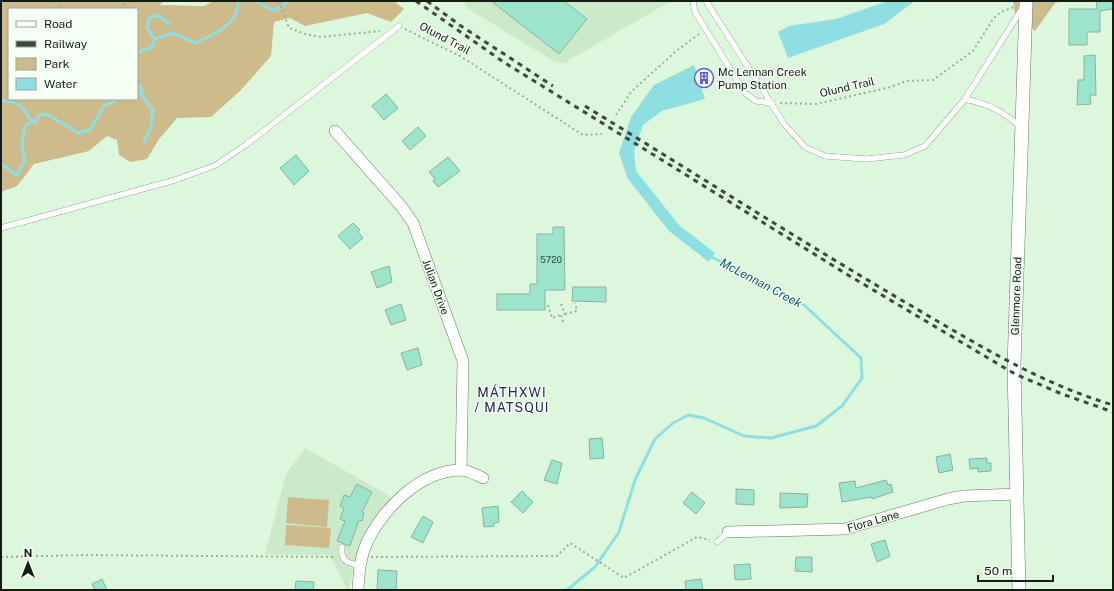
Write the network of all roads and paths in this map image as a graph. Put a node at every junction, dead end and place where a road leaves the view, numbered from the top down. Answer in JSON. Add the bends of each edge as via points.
{"nodes":[{"id":1,"x":129,"y":1,"type":"edge"},
{"id":2,"x":280,"y":1,"type":"edge"},
{"id":3,"x":693,"y":1,"type":"edge"},
{"id":4,"x":706,"y":1,"type":"edge"},
{"id":5,"x":1026,"y":3,"type":"junction"},
{"id":6,"x":121,"y":8,"type":"edge"},
{"id":7,"x":398,"y":26,"type":"junction"},
{"id":8,"x":705,"y":30,"type":"junction"},
{"id":9,"x":965,"y":99,"type":"junction"},
{"id":10,"x":772,"y":103,"type":"junction"},
{"id":11,"x":616,"y":115,"type":"dead end"},
{"id":12,"x":1021,"y":127,"type":"junction"},
{"id":13,"x":335,"y":131,"type":"dead end"},
{"id":14,"x":602,"y":134,"type":"dead end"},
{"id":15,"x":1,"y":228,"type":"edge"},
{"id":16,"x":575,"y":303,"type":"dead end"},
{"id":17,"x":561,"y":304,"type":"dead end"},
{"id":18,"x":548,"y":305,"type":"dead end"},
{"id":19,"x":565,"y":314,"type":"junction"},
{"id":20,"x":561,"y":315,"type":"junction"},
{"id":21,"x":564,"y":325,"type":"dead end"},
{"id":22,"x":461,"y":470,"type":"junction"},
{"id":23,"x":483,"y":478,"type":"dead end"},
{"id":24,"x":1017,"y":494,"type":"junction"},
{"id":25,"x":728,"y":532,"type":"joint"},
{"id":26,"x":717,"y":542,"type":"joint"},
{"id":27,"x":342,"y":547,"type":"dead end"},
{"id":28,"x":1,"y":557,"type":"edge"},
{"id":29,"x":342,"y":557,"type":"junction"},
{"id":30,"x":361,"y":562,"type":"junction"},
{"id":31,"x":358,"y":590,"type":"edge"},
{"id":32,"x":1019,"y":590,"type":"edge"}],
"edges":[{"from":1,"to":6,"type":"path"},
{"from":2,"to":7,"type":"path","via":[[289,28],[305,34],[320,37],[384,30]]},
{"from":3,"to":8,"type":"lane","via":[[695,12]]},
{"from":4,"to":10,"type":"lane"},
{"from":5,"to":9,"type":"lane"},
{"from":5,"to":10,"type":"path","name":"Olund Trail","via":[[1001,12],[993,19],[973,51],[933,80],[906,81],[891,87],[816,104]]},
{"from":5,"to":12,"type":"street","name":"Glenmore Road"},
{"from":7,"to":14,"type":"path","name":"Olund Trail","via":[[460,56],[583,136]]},
{"from":7,"to":15,"type":"lane","via":[[247,144],[216,165],[175,180]]},
{"from":8,"to":10,"type":"lane","via":[[745,93],[756,101]]},
{"from":8,"to":11,"type":"path","via":[[675,52],[631,92]]},
{"from":9,"to":10,"type":"lane","via":[[925,146],[904,155],[866,159],[825,156],[805,146],[785,125]]},
{"from":9,"to":12,"type":"lane","via":[[989,105],[1003,112]]},
{"from":12,"to":24,"type":"street","name":"Glenmore Road","via":[[1014,366]]},
{"from":13,"to":22,"type":"street","name":"Julian Drive","via":[[413,223],[463,361]]},
{"from":16,"to":19,"type":"path","via":[[577,311]]},
{"from":17,"to":19,"type":"path"},
{"from":18,"to":20,"type":"path","via":[[552,318]]},
{"from":19,"to":20,"type":"path"},
{"from":20,"to":21,"type":"path"},
{"from":22,"to":23,"type":"street"},
{"from":22,"to":30,"type":"street","via":[[423,481],[409,490],[384,516],[367,543]]},
{"from":24,"to":25,"type":"street","name":"Flora Lane","via":[[948,499],[845,529]]},
{"from":24,"to":32,"type":"street","name":"Glenmore Road"},
{"from":25,"to":26,"type":"lane"},
{"from":26,"to":30,"type":"path","via":[[697,537],[624,578],[570,543],[557,556]]},
{"from":27,"to":29,"type":"lane"},
{"from":28,"to":29,"type":"path"},
{"from":29,"to":30,"type":"lane","via":[[350,563]]},
{"from":30,"to":31,"type":"street"}]}
